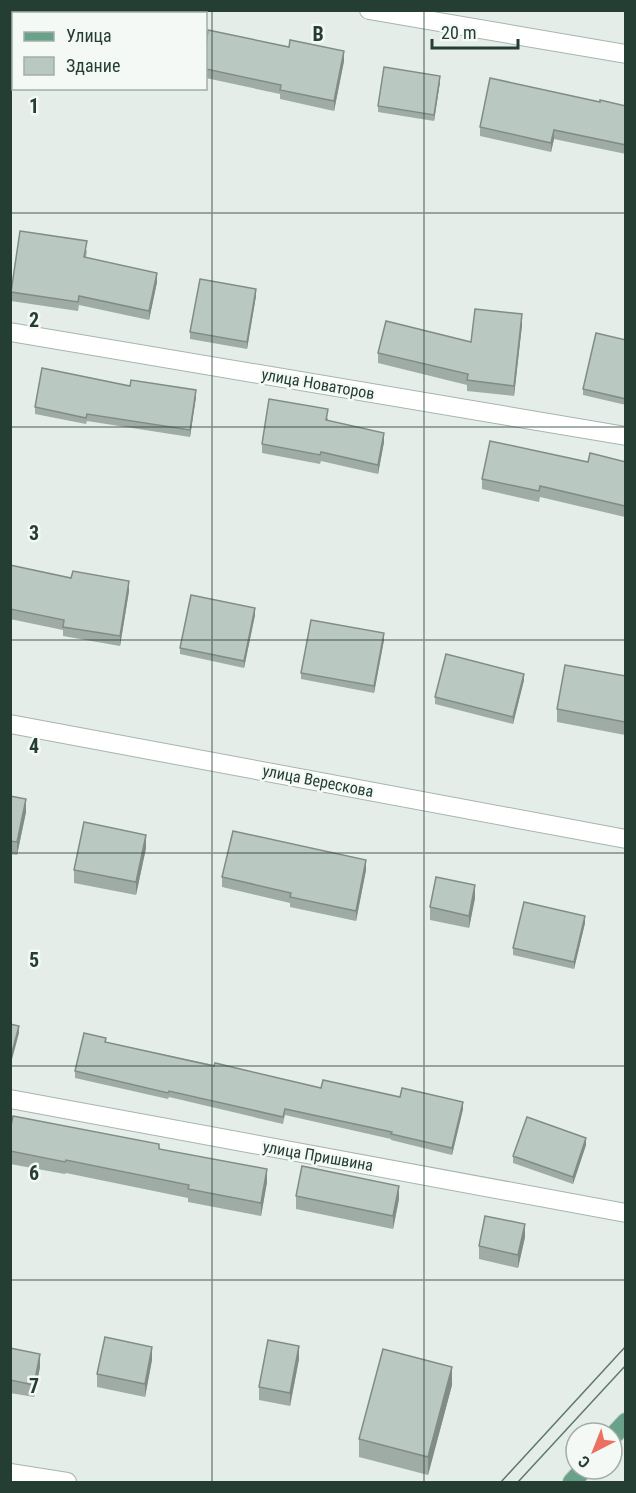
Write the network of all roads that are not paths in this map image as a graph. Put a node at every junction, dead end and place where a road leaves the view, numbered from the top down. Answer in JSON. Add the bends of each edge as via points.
{"nodes":[{"id":1,"x":369,"y":10,"type":"edge"},
{"id":2,"x":626,"y":54,"type":"edge"},
{"id":3,"x":10,"y":332,"type":"edge"},
{"id":4,"x":626,"y":436,"type":"edge"},
{"id":5,"x":10,"y":724,"type":"edge"},
{"id":6,"x":626,"y":839,"type":"edge"},
{"id":7,"x":10,"y":1099,"type":"edge"},
{"id":8,"x":626,"y":1213,"type":"edge"},
{"id":9,"x":10,"y":1473,"type":"edge"},
{"id":10,"x":68,"y":1482,"type":"edge"}],
"edges":[{"from":1,"to":2,"type":"street"},
{"from":3,"to":4,"type":"street","name":"улица Новаторов"},
{"from":5,"to":6,"type":"street","name":"улица Верескова"},
{"from":7,"to":8,"type":"street","name":"улица Пришвина"},
{"from":9,"to":10,"type":"street"}]}
